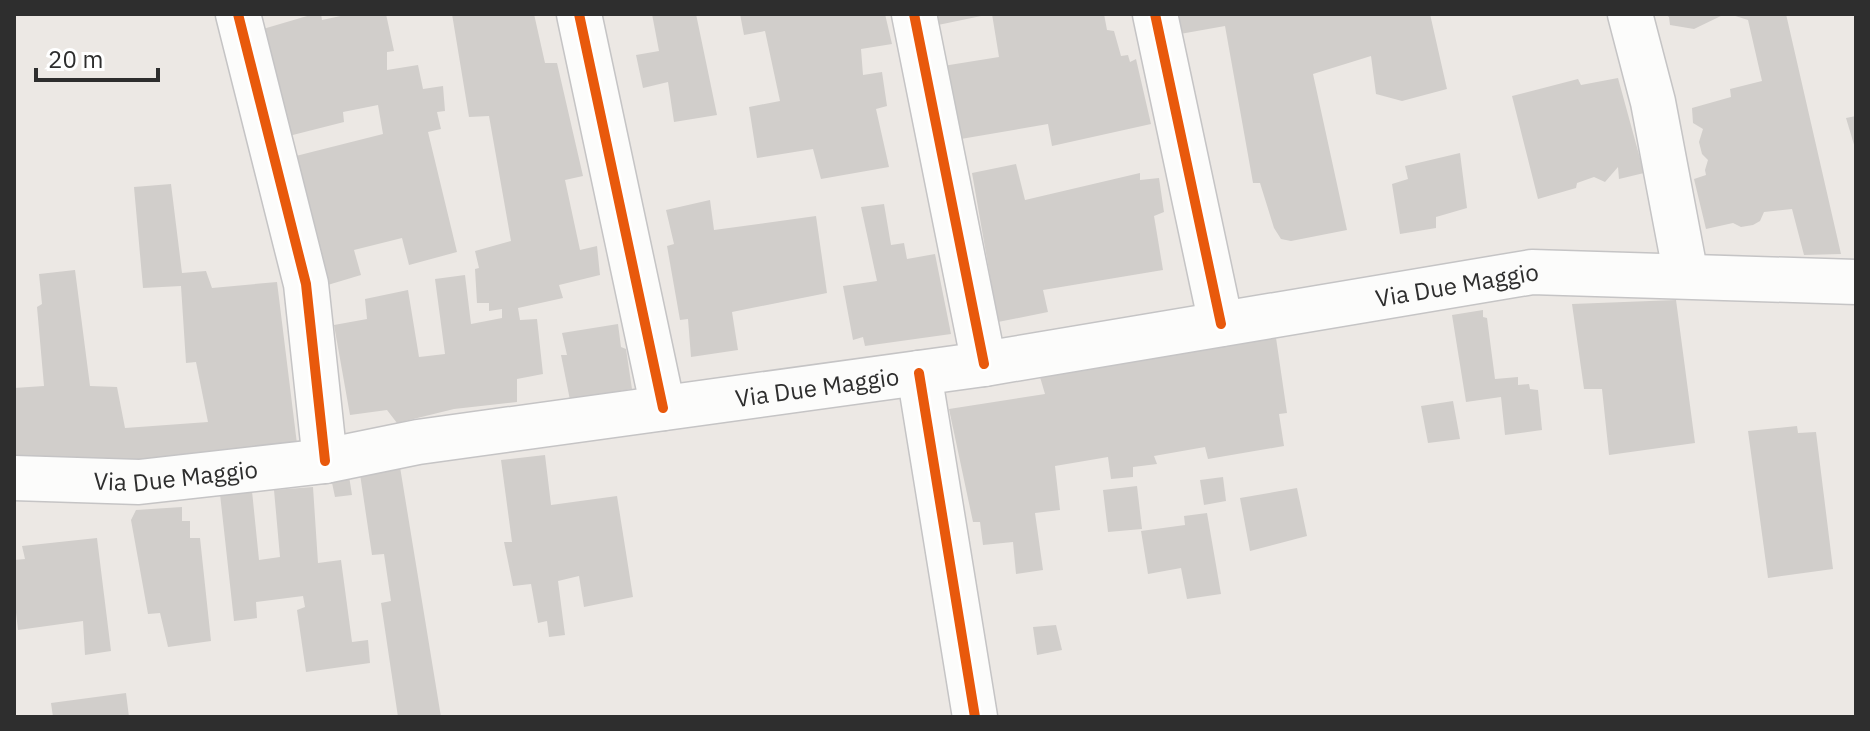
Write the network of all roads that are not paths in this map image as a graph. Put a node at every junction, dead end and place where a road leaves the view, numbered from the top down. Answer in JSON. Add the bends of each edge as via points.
{"nodes":[{"id":1,"x":238,"y":14,"type":"edge"},
{"id":2,"x":579,"y":14,"type":"edge"},
{"id":3,"x":914,"y":14,"type":"edge"},
{"id":4,"x":1155,"y":14,"type":"edge"},
{"id":5,"x":1630,"y":14,"type":"edge"},
{"id":6,"x":1686,"y":276,"type":"junction"},
{"id":7,"x":1856,"y":282,"type":"edge"},
{"id":8,"x":1221,"y":324,"type":"junction"},
{"id":9,"x":984,"y":364,"type":"junction"},
{"id":10,"x":919,"y":373,"type":"junction"},
{"id":11,"x":663,"y":408,"type":"junction"},
{"id":12,"x":325,"y":461,"type":"junction"},
{"id":13,"x":14,"y":478,"type":"edge"},
{"id":14,"x":975,"y":717,"type":"edge"}],
"edges":[{"from":1,"to":12,"type":"street","via":[[306,284]]},
{"from":2,"to":11,"type":"street"},
{"from":3,"to":9,"type":"street"},
{"from":4,"to":8,"type":"street"},
{"from":5,"to":6,"type":"street","via":[[1653,102]]},
{"from":6,"to":7,"type":"street","name":"Via Due Maggio"},
{"from":6,"to":8,"type":"street","name":"Via Due Maggio","via":[[1532,272]]},
{"from":8,"to":9,"type":"street","name":"Via Due Maggio"},
{"from":9,"to":10,"type":"street","name":"Via Due Maggio"},
{"from":10,"to":11,"type":"street","name":"Via Due Maggio"},
{"from":10,"to":14,"type":"street"},
{"from":11,"to":12,"type":"street","name":"Via Due Maggio","via":[[418,442]]},
{"from":12,"to":13,"type":"street","name":"Via Due Maggio","via":[[139,482]]}]}
